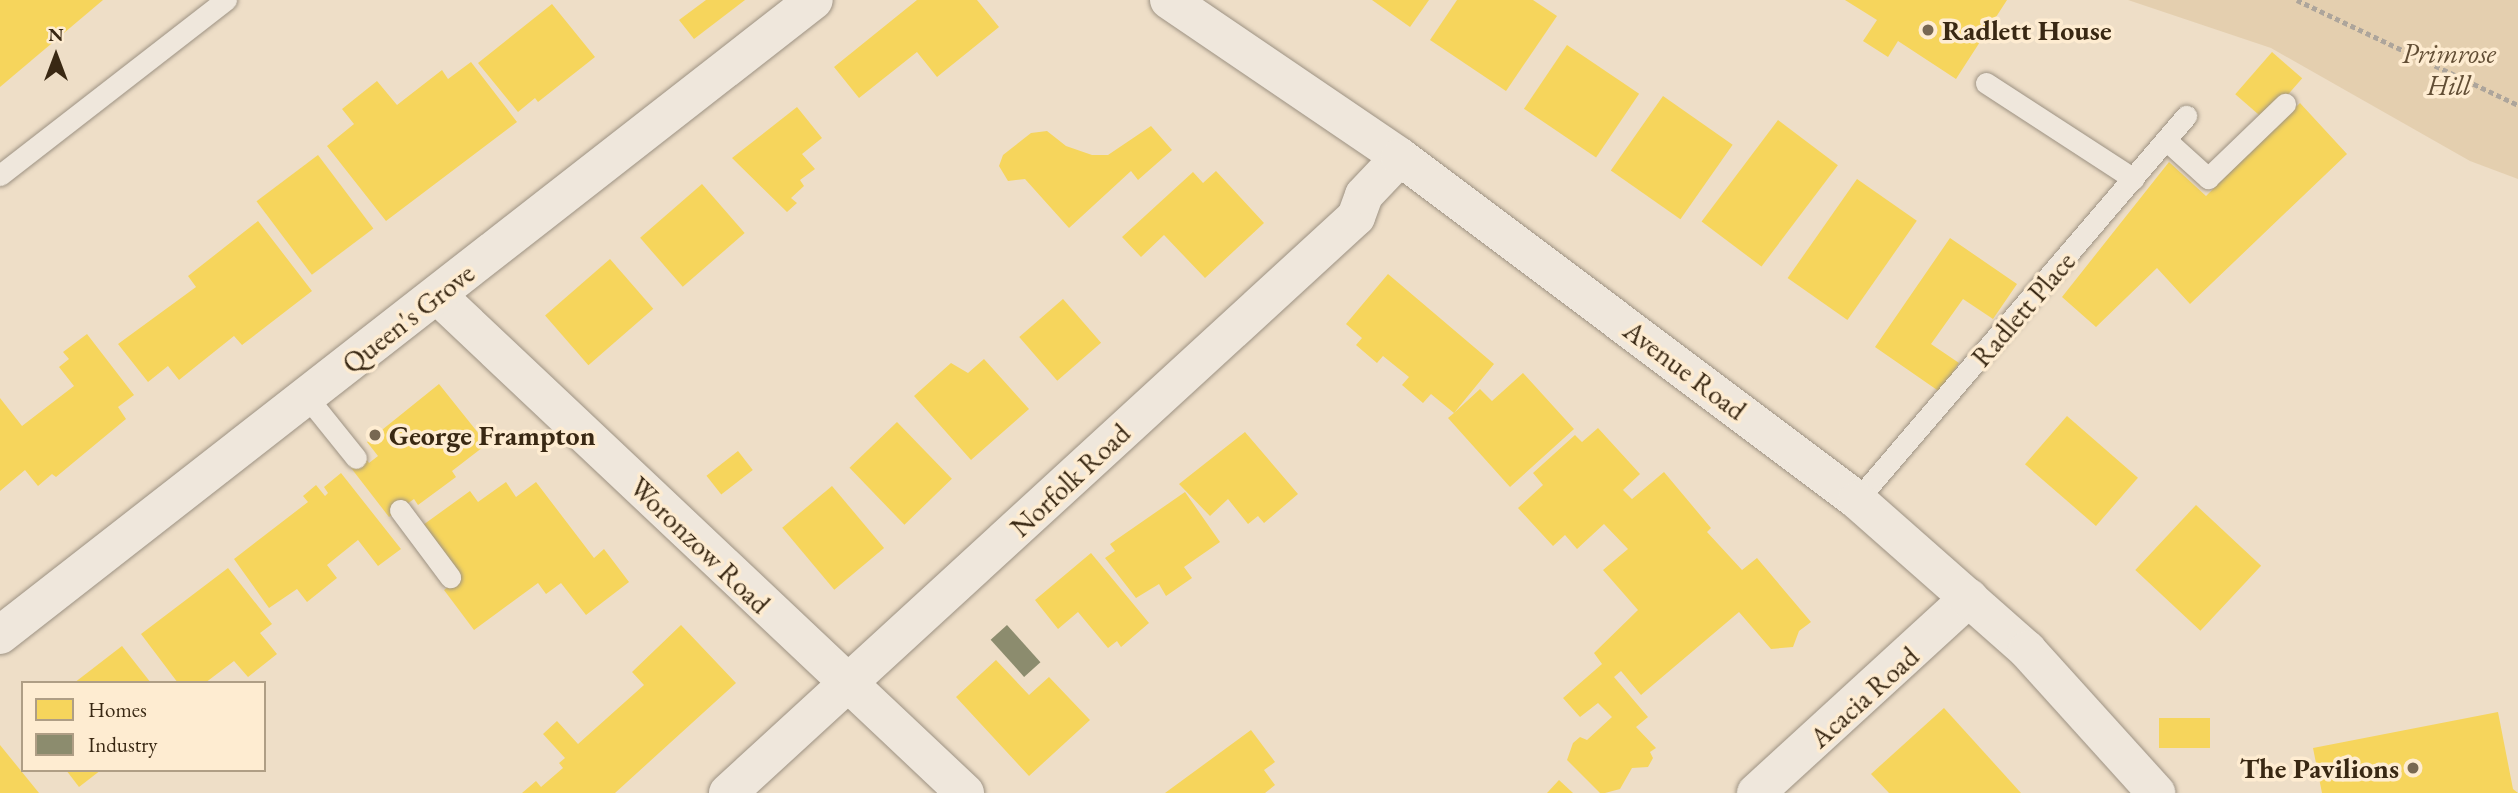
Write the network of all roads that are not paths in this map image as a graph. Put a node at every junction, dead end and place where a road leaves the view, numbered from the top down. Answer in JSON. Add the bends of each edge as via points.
{"nodes":[{"id":1,"x":226,"y":0,"type":"edge"},
{"id":2,"x":814,"y":0,"type":"edge"},
{"id":3,"x":1169,"y":0,"type":"edge"},
{"id":4,"x":1986,"y":83,"type":"dead end"},
{"id":5,"x":2285,"y":104,"type":"dead end"},
{"id":6,"x":2186,"y":116,"type":"dead end"},
{"id":7,"x":2166,"y":140,"type":"junction"},
{"id":8,"x":1400,"y":157,"type":"junction"},
{"id":9,"x":0,"y":175,"type":"edge"},
{"id":10,"x":2134,"y":180,"type":"junction"},
{"id":11,"x":437,"y":295,"type":"junction"},
{"id":12,"x":307,"y":397,"type":"junction"},
{"id":13,"x":356,"y":457,"type":"dead end"},
{"id":14,"x":1857,"y":500,"type":"junction"},
{"id":15,"x":400,"y":510,"type":"dead end"},
{"id":16,"x":450,"y":577,"type":"dead end"},
{"id":17,"x":1969,"y":598,"type":"junction"},
{"id":18,"x":0,"y":635,"type":"edge"},
{"id":19,"x":848,"y":685,"type":"junction"},
{"id":20,"x":728,"y":793,"type":"edge"},
{"id":21,"x":965,"y":793,"type":"edge"},
{"id":22,"x":1756,"y":793,"type":"edge"},
{"id":23,"x":2156,"y":793,"type":"edge"}],
"edges":[{"from":1,"to":9,"type":"lane"},
{"from":2,"to":11,"type":"street","name":"Queen's Grove"},
{"from":3,"to":8,"type":"street","name":"Avenue Road"},
{"from":4,"to":10,"type":"lane"},
{"from":5,"to":7,"type":"lane","via":[[2208,178]]},
{"from":6,"to":7,"type":"lane","name":"Radlett Place"},
{"from":7,"to":10,"type":"lane","name":"Radlett Place"},
{"from":8,"to":14,"type":"street","name":"Avenue Road"},
{"from":8,"to":19,"type":"street","name":"Norfolk Road","via":[[1364,195],[1356,217]]},
{"from":10,"to":14,"type":"lane","name":"Radlett Place"},
{"from":11,"to":12,"type":"street","name":"Queen's Grove"},
{"from":11,"to":19,"type":"street","name":"Woronzow Road"},
{"from":12,"to":13,"type":"lane"},
{"from":12,"to":18,"type":"street","name":"Queen's Grove"},
{"from":14,"to":17,"type":"street","name":"Avenue Road"},
{"from":15,"to":16,"type":"lane"},
{"from":17,"to":22,"type":"street","name":"Acacia Road"},
{"from":17,"to":23,"type":"street","name":"Avenue Road","via":[[2027,650]]},
{"from":19,"to":20,"type":"street","name":"Norfolk Road"},
{"from":19,"to":21,"type":"street","name":"Woronzow Road"}]}
